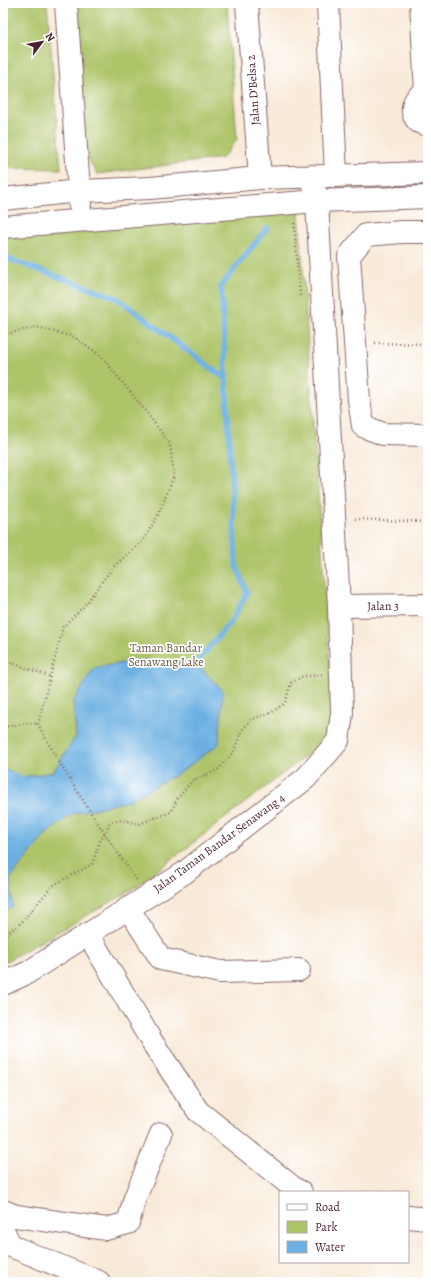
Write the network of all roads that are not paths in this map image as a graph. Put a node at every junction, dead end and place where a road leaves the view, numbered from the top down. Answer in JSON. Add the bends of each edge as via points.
{"nodes":[{"id":1,"x":66,"y":3,"type":"edge"},
{"id":2,"x":247,"y":3,"type":"edge"},
{"id":3,"x":328,"y":3,"type":"edge"},
{"id":4,"x":421,"y":3,"type":"edge"},
{"id":5,"x":427,"y":92,"type":"edge"},
{"id":6,"x":428,"y":125,"type":"edge"},
{"id":7,"x":428,"y":173,"type":"edge"},
{"id":8,"x":312,"y":176,"type":"junction"},
{"id":9,"x":336,"y":176,"type":"junction"},
{"id":10,"x":260,"y":178,"type":"junction"},
{"id":11,"x":79,"y":191,"type":"junction"},
{"id":12,"x":428,"y":197,"type":"edge"},
{"id":13,"x":3,"y":199,"type":"edge"},
{"id":14,"x":317,"y":201,"type":"junction"},
{"id":15,"x":80,"y":220,"type":"junction"},
{"id":16,"x":3,"y":227,"type":"edge"},
{"id":17,"x":428,"y":232,"type":"edge"},
{"id":18,"x":428,"y":435,"type":"edge"},
{"id":19,"x":428,"y":605,"type":"edge"},
{"id":20,"x":339,"y":606,"type":"junction"},
{"id":21,"x":128,"y":908,"type":"junction"},
{"id":22,"x":88,"y":934,"type":"junction"},
{"id":23,"x":299,"y":970,"type":"dead end"},
{"id":24,"x":3,"y":984,"type":"edge"},
{"id":25,"x":161,"y":1134,"type":"dead end"},
{"id":26,"x":299,"y":1191,"type":"edge"},
{"id":27,"x":3,"y":1211,"type":"edge"},
{"id":28,"x":409,"y":1217,"type":"edge"},
{"id":29,"x":428,"y":1219,"type":"edge"},
{"id":30,"x":3,"y":1230,"type":"edge"},
{"id":31,"x":99,"y":1282,"type":"edge"}],
"edges":[{"from":1,"to":11,"type":"street"},
{"from":2,"to":10,"type":"street","name":"Jalan D'Belsa 2"},
{"from":3,"to":9,"type":"street"},
{"from":4,"to":5,"type":"street"},
{"from":5,"to":6,"type":"street","via":[[418,97],[413,105],[414,114],[419,122]]},
{"from":7,"to":9,"type":"street"},
{"from":8,"to":9,"type":"street"},
{"from":8,"to":10,"type":"street"},
{"from":8,"to":14,"type":"street","name":"Jalan Taman Bandar Senawang 4"},
{"from":10,"to":11,"type":"street","via":[[150,188]]},
{"from":11,"to":13,"type":"street"},
{"from":11,"to":15,"type":"street"},
{"from":12,"to":14,"type":"street"},
{"from":14,"to":15,"type":"street"},
{"from":14,"to":20,"type":"street","name":"Jalan Taman Bandar Senawang 4"},
{"from":15,"to":16,"type":"street"},
{"from":17,"to":18,"type":"street","via":[[366,235],[349,256],[354,343],[363,426],[383,434]]},
{"from":19,"to":20,"type":"street","name":"Jalan 3"},
{"from":20,"to":21,"type":"street","name":"Jalan Taman Bandar Senawang 4","via":[[342,713],[338,741],[306,778],[184,873]]},
{"from":21,"to":22,"type":"street","name":"Jalan Taman Bandar Senawang 4"},
{"from":21,"to":23,"type":"street","via":[[161,959],[220,972]]},
{"from":22,"to":24,"type":"street","name":"Jalan Taman Bandar Senawang 4"},
{"from":22,"to":26,"type":"street","via":[[152,1042],[198,1111]]},
{"from":25,"to":27,"type":"street","via":[[135,1198],[128,1223],[106,1229],[16,1216]]},
{"from":28,"to":29,"type":"street"},
{"from":30,"to":31,"type":"street","via":[[11,1246]]}]}
